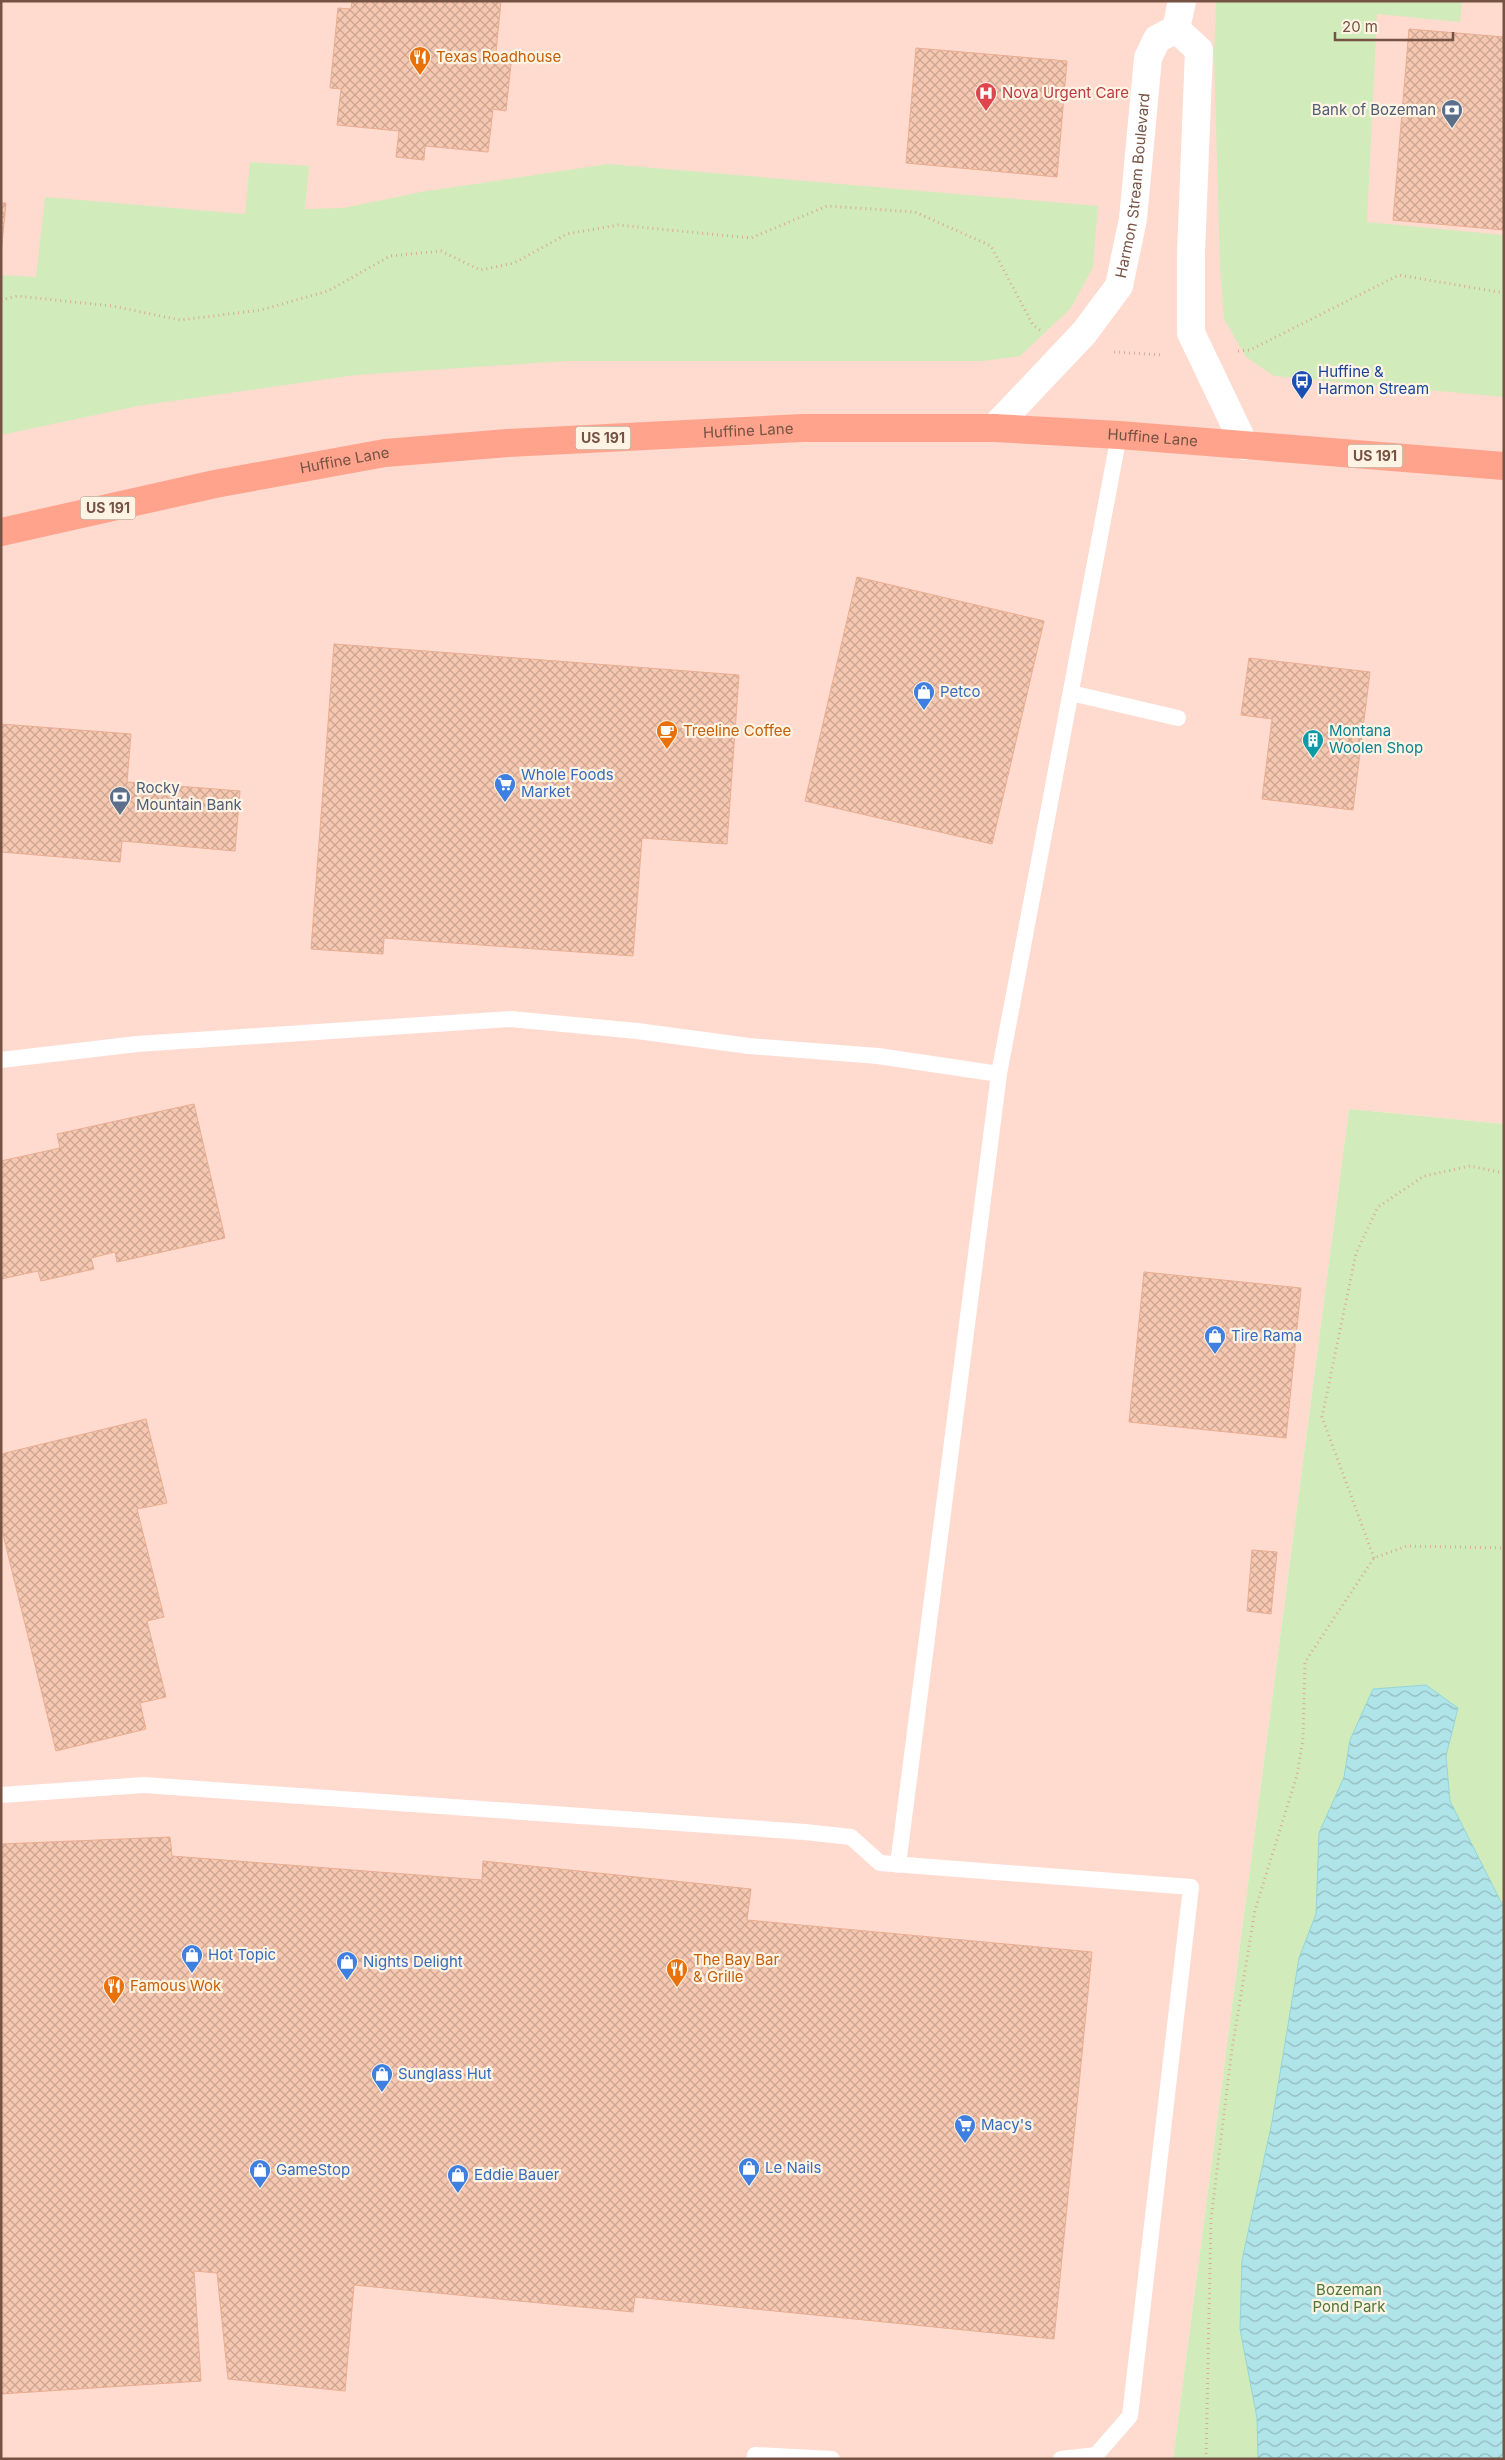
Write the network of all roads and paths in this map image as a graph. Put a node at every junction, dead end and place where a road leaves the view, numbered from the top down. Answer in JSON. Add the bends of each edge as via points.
{"nodes":[{"id":1,"x":1182,"y":1,"type":"edge"},
{"id":2,"x":1176,"y":29,"type":"junction"},
{"id":3,"x":1504,"y":293,"type":"edge"},
{"id":4,"x":1,"y":300,"type":"edge"},
{"id":5,"x":1067,"y":350,"type":"junction"},
{"id":6,"x":1202,"y":357,"type":"junction"},
{"id":7,"x":994,"y":428,"type":"junction"},
{"id":8,"x":1119,"y":435,"type":"junction"},
{"id":9,"x":1245,"y":446,"type":"junction"},
{"id":10,"x":1504,"y":466,"type":"edge"},
{"id":11,"x":1,"y":532,"type":"edge"},
{"id":12,"x":1071,"y":693,"type":"junction"},
{"id":13,"x":1178,"y":718,"type":"dead end"},
{"id":14,"x":1,"y":1060,"type":"edge"},
{"id":15,"x":999,"y":1074,"type":"junction"},
{"id":16,"x":1504,"y":1173,"type":"edge"},
{"id":17,"x":1504,"y":1548,"type":"edge"},
{"id":18,"x":1374,"y":1558,"type":"junction"},
{"id":19,"x":1,"y":1795,"type":"edge"},
{"id":20,"x":898,"y":1865,"type":"junction"},
{"id":21,"x":754,"y":2459,"type":"edge"},
{"id":22,"x":832,"y":2459,"type":"edge"},
{"id":23,"x":1061,"y":2459,"type":"edge"},
{"id":24,"x":1206,"y":2459,"type":"edge"}],
"edges":[{"from":1,"to":2,"type":"street"},
{"from":2,"to":5,"type":"street","name":"Harmon Stream Boulevard","via":[[1157,39],[1148,58],[1133,219],[1119,286]]},
{"from":2,"to":6,"type":"street","via":[[1199,50],[1191,333]]},
{"from":3,"to":6,"type":"path","via":[[1399,275],[1250,350]]},
{"from":4,"to":5,"type":"path","via":[[17,296],[112,306],[180,320],[234,314],[261,310],[328,291],[390,256],[441,251],[480,270],[514,263],[567,234],[618,226],[751,238],[827,206],[915,212],[991,246],[1033,325]]},
{"from":5,"to":6,"type":"path"},
{"from":5,"to":7,"type":"street","name":"Harmon Stream Boulevard"},
{"from":6,"to":9,"type":"street"},
{"from":7,"to":8,"type":"highway","name":"Huffine Lane","number":"US 191"},
{"from":7,"to":11,"type":"highway","name":"Huffine Lane","number":"US 191","via":[[803,428],[508,443],[385,453],[215,484]]},
{"from":8,"to":9,"type":"highway","name":"Huffine Lane","number":"US 191"},
{"from":8,"to":12,"type":"lane"},
{"from":9,"to":10,"type":"highway","name":"Huffine Lane","number":"US 191"},
{"from":12,"to":13,"type":"lane"},
{"from":12,"to":15,"type":"lane"},
{"from":14,"to":15,"type":"lane","via":[[137,1044],[511,1019],[749,1046],[878,1056]]},
{"from":15,"to":20,"type":"lane"},
{"from":16,"to":18,"type":"path","via":[[1470,1166],[1424,1176],[1378,1207],[1356,1253],[1322,1417]]},
{"from":17,"to":18,"type":"path","via":[[1407,1546]]},
{"from":18,"to":24,"type":"path","via":[[1305,1662],[1303,1739],[1298,1776],[1255,1910],[1232,2049],[1211,2219]]},
{"from":19,"to":20,"type":"lane","via":[[144,1785],[804,1832],[851,1837],[880,1863]]},
{"from":20,"to":23,"type":"lane","via":[[1190,1887],[1130,2416],[1096,2455]]},
{"from":21,"to":22,"type":"lane","via":[[755,2455]]}]}
